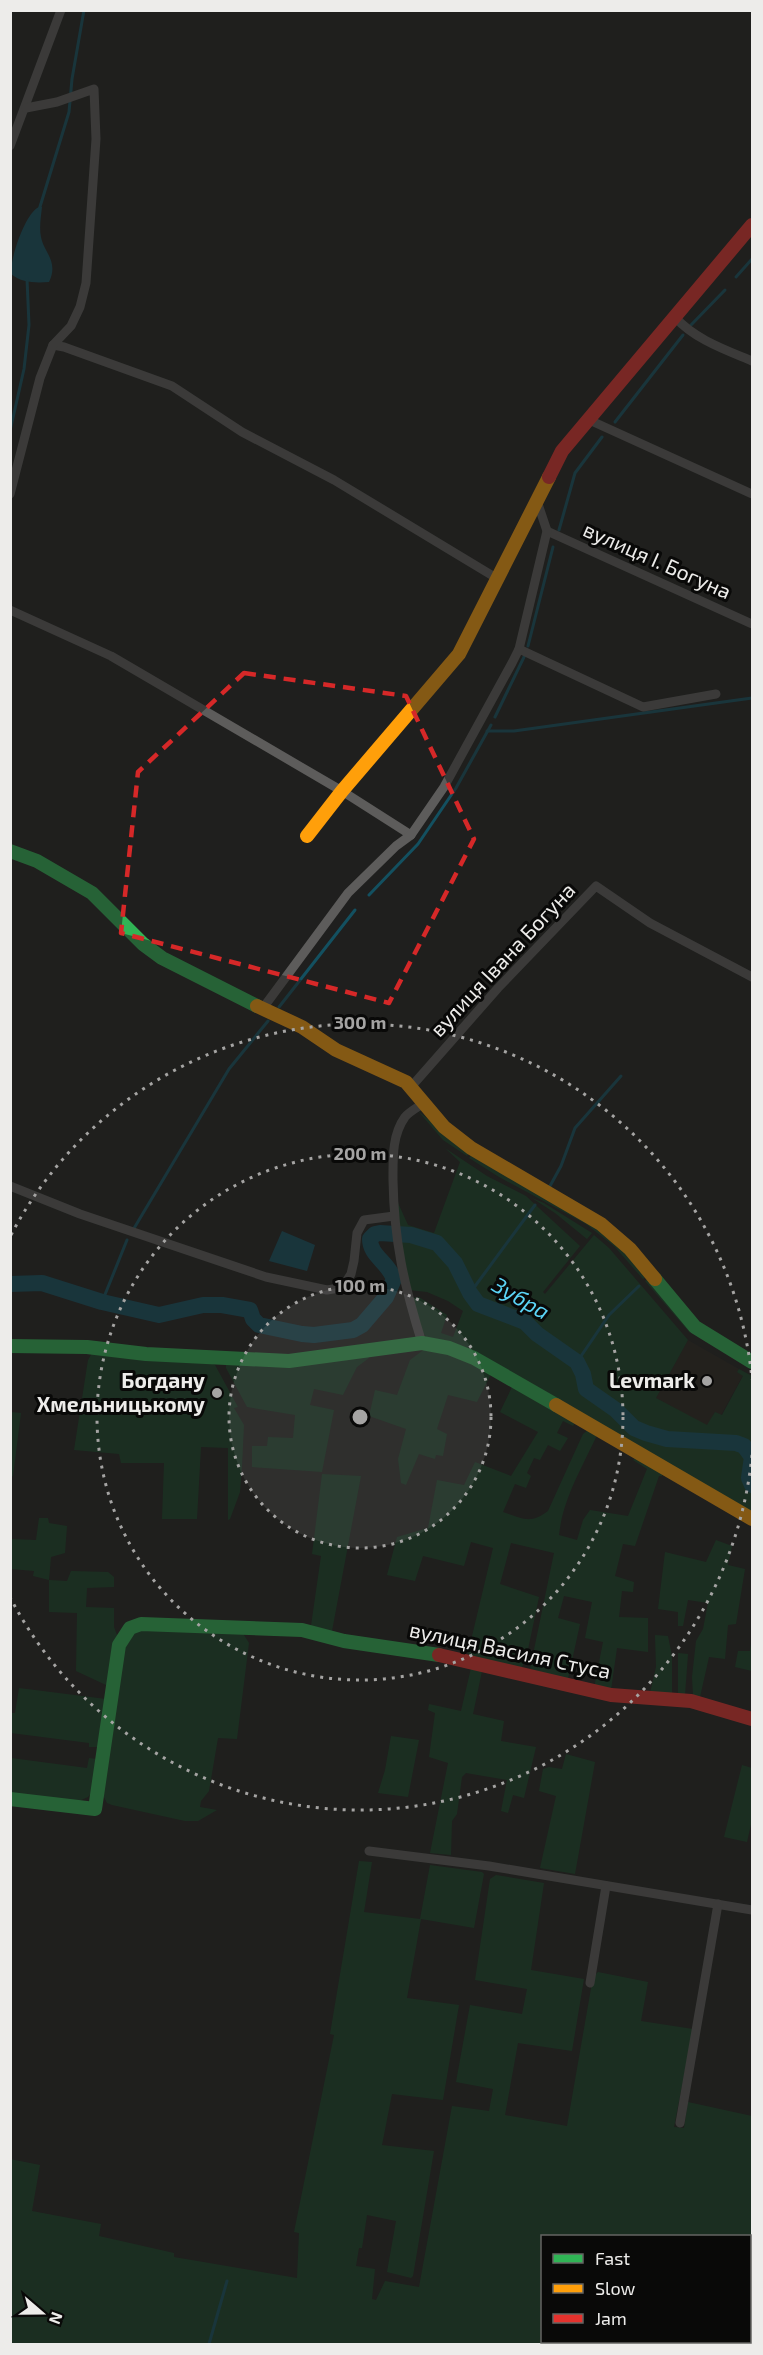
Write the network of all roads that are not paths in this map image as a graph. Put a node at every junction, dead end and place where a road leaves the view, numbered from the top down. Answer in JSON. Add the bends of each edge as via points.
{"nodes":[{"id":1,"x":61,"y":10,"type":"edge"},
{"id":2,"x":26,"y":108,"type":"junction"},
{"id":3,"x":10,"y":146,"type":"edge"},
{"id":4,"x":753,"y":225,"type":"edge"},
{"id":5,"x":675,"y":317,"type":"junction"},
{"id":6,"x":53,"y":345,"type":"junction"},
{"id":7,"x":753,"y":361,"type":"edge"},
{"id":8,"x":587,"y":419,"type":"junction"},
{"id":9,"x":10,"y":494,"type":"edge"},
{"id":10,"x":753,"y":494,"type":"edge"},
{"id":11,"x":537,"y":501,"type":"junction"},
{"id":12,"x":547,"y":531,"type":"junction"},
{"id":13,"x":498,"y":579,"type":"junction"},
{"id":14,"x":10,"y":610,"type":"edge"},
{"id":15,"x":753,"y":624,"type":"edge"},
{"id":16,"x":519,"y":649,"type":"junction"},
{"id":17,"x":716,"y":694,"type":"dead end"},
{"id":18,"x":342,"y":791,"type":"junction"},
{"id":19,"x":411,"y":835,"type":"junction"},
{"id":20,"x":307,"y":836,"type":"dead end"},
{"id":21,"x":10,"y":851,"type":"edge"},
{"id":22,"x":753,"y":977,"type":"edge"},
{"id":23,"x":263,"y":1008,"type":"junction"},
{"id":24,"x":411,"y":1087,"type":"junction"},
{"id":25,"x":424,"y":1103,"type":"junction"},
{"id":26,"x":10,"y":1186,"type":"edge"},
{"id":27,"x":394,"y":1221,"type":"junction"},
{"id":28,"x":422,"y":1343,"type":"junction"},
{"id":29,"x":10,"y":1347,"type":"edge"},
{"id":30,"x":753,"y":1362,"type":"edge"},
{"id":31,"x":753,"y":1519,"type":"edge"},
{"id":32,"x":753,"y":1719,"type":"edge"},
{"id":33,"x":10,"y":1799,"type":"edge"},
{"id":34,"x":369,"y":1851,"type":"dead end"},
{"id":35,"x":606,"y":1886,"type":"junction"},
{"id":36,"x":718,"y":1904,"type":"junction"},
{"id":37,"x":753,"y":1910,"type":"edge"},
{"id":38,"x":590,"y":1983,"type":"dead end"},
{"id":39,"x":680,"y":2123,"type":"dead end"}],
"edges":[{"from":1,"to":2,"type":"street"},
{"from":2,"to":3,"type":"street"},
{"from":2,"to":6,"type":"street","via":[[94,89],[96,139],[86,283],[81,307],[71,326]]},
{"from":4,"to":5,"type":"street"},
{"from":5,"to":7,"type":"street","via":[[694,334]]},
{"from":5,"to":8,"type":"street"},
{"from":6,"to":9,"type":"street","via":[[40,378]]},
{"from":6,"to":13,"type":"street","via":[[172,386],[242,432],[334,480]]},
{"from":8,"to":10,"type":"street"},
{"from":8,"to":11,"type":"street","via":[[562,451]]},
{"from":11,"to":12,"type":"street"},
{"from":11,"to":13,"type":"street"},
{"from":12,"to":15,"type":"street","name":"вулиця І. Богуна"},
{"from":12,"to":16,"type":"street"},
{"from":13,"to":18,"type":"street","via":[[459,654]]},
{"from":14,"to":18,"type":"street","via":[[111,656]]},
{"from":16,"to":17,"type":"street","via":[[643,707]]},
{"from":16,"to":19,"type":"street","via":[[444,787]]},
{"from":18,"to":19,"type":"street"},
{"from":18,"to":20,"type":"street"},
{"from":19,"to":23,"type":"street","via":[[348,893]]},
{"from":21,"to":23,"type":"street","via":[[37,861],[92,893],[162,958]]},
{"from":22,"to":24,"type":"street","name":"вулиця Івана Богуна","via":[[650,923],[596,886],[498,988]]},
{"from":23,"to":24,"type":"street"},
{"from":24,"to":25,"type":"street"},
{"from":25,"to":27,"type":"street","via":[[405,1116],[393,1145]]},
{"from":25,"to":30,"type":"street","via":[[444,1127],[471,1148],[601,1224],[630,1249],[695,1327]]},
{"from":26,"to":27,"type":"street","via":[[91,1218],[266,1277],[321,1289],[333,1290],[351,1274],[357,1233],[364,1220]]},
{"from":27,"to":28,"type":"street","via":[[407,1294]]},
{"from":28,"to":29,"type":"street","via":[[289,1361],[87,1347]]},
{"from":28,"to":31,"type":"street","via":[[476,1358]]},
{"from":32,"to":33,"type":"street","name":"вулиця Василя Стуса","via":[[691,1701],[611,1695],[454,1657],[344,1641],[302,1630],[141,1624],[130,1628],[119,1645],[95,1809]]},
{"from":34,"to":35,"type":"street"},
{"from":35,"to":36,"type":"street"},
{"from":35,"to":38,"type":"street"},
{"from":36,"to":37,"type":"street"},
{"from":36,"to":39,"type":"street"}]}
